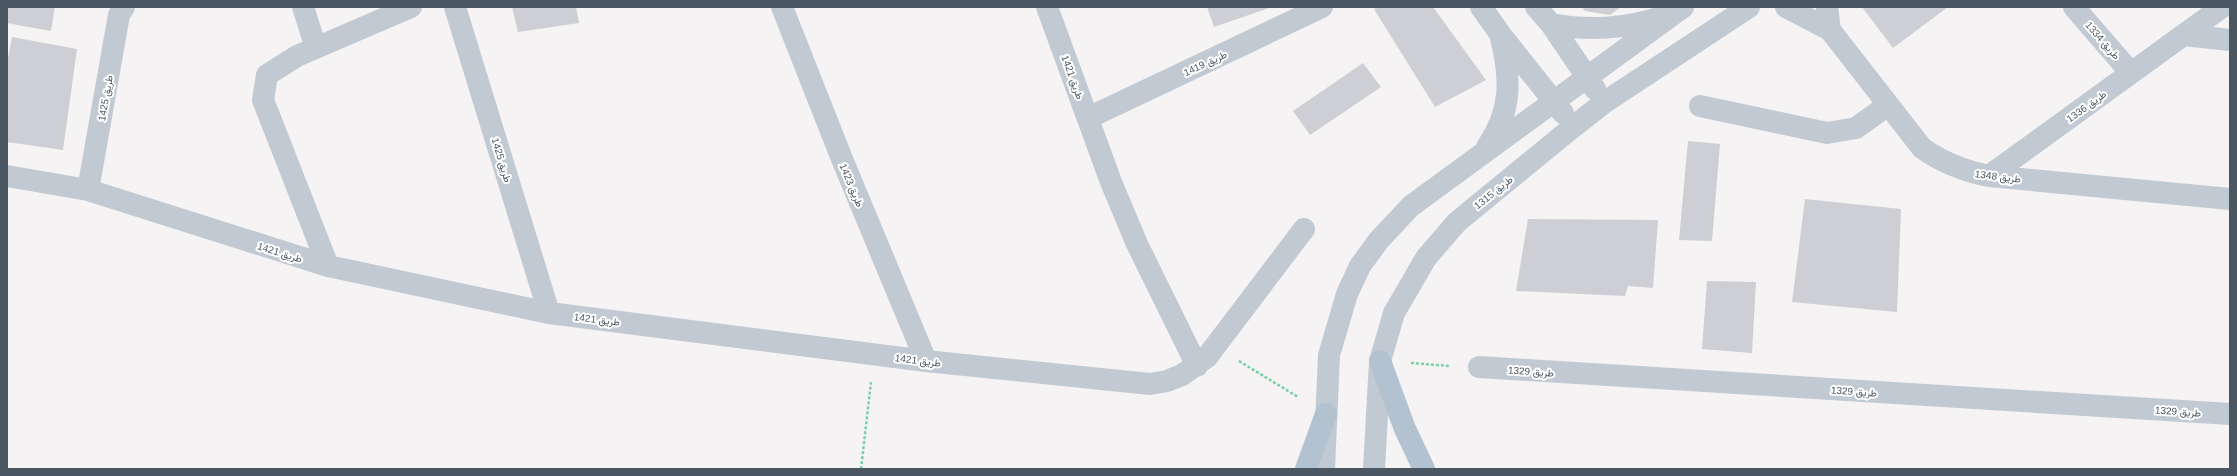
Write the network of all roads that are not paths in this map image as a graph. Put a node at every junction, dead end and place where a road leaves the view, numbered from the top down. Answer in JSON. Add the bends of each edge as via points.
{"nodes":[{"id":1,"x":124,"y":7,"type":"edge"},
{"id":2,"x":303,"y":7,"type":"edge"},
{"id":3,"x":411,"y":7,"type":"edge"},
{"id":4,"x":455,"y":7,"type":"edge"},
{"id":5,"x":782,"y":7,"type":"edge"},
{"id":6,"x":1047,"y":7,"type":"edge"},
{"id":7,"x":1322,"y":7,"type":"edge"},
{"id":8,"x":1481,"y":7,"type":"edge"},
{"id":9,"x":1536,"y":7,"type":"edge"},
{"id":10,"x":1683,"y":7,"type":"edge"},
{"id":11,"x":1749,"y":7,"type":"edge"},
{"id":12,"x":1786,"y":7,"type":"edge"},
{"id":13,"x":1827,"y":7,"type":"edge"},
{"id":14,"x":2074,"y":7,"type":"edge"},
{"id":15,"x":2222,"y":7,"type":"edge"},
{"id":16,"x":1551,"y":24,"type":"junction"},
{"id":17,"x":1830,"y":30,"type":"junction"},
{"id":18,"x":1501,"y":35,"type":"junction"},
{"id":19,"x":2183,"y":35,"type":"junction"},
{"id":20,"x":2230,"y":40,"type":"edge"},
{"id":21,"x":316,"y":48,"type":"junction"},
{"id":22,"x":2131,"y":73,"type":"junction"},
{"id":23,"x":1587,"y":78,"type":"junction"},
{"id":24,"x":1555,"y":101,"type":"junction"},
{"id":25,"x":1605,"y":102,"type":"junction"},
{"id":26,"x":1888,"y":105,"type":"junction"},
{"id":27,"x":1700,"y":106,"type":"dead end"},
{"id":28,"x":1088,"y":118,"type":"junction"},
{"id":29,"x":1573,"y":127,"type":"junction"},
{"id":30,"x":1482,"y":154,"type":"junction"},
{"id":31,"x":7,"y":176,"type":"edge"},
{"id":32,"x":1989,"y":176,"type":"junction"},
{"id":33,"x":88,"y":190,"type":"junction"},
{"id":34,"x":2230,"y":199,"type":"edge"},
{"id":35,"x":1304,"y":228,"type":"dead end"},
{"id":36,"x":328,"y":266,"type":"junction"},
{"id":37,"x":549,"y":313,"type":"junction"},
{"id":38,"x":926,"y":361,"type":"junction"},
{"id":39,"x":1380,"y":361,"type":"junction"},
{"id":40,"x":1197,"y":366,"type":"junction"},
{"id":41,"x":1479,"y":367,"type":"road end"},
{"id":42,"x":1326,"y":414,"type":"junction"},
{"id":43,"x":2230,"y":414,"type":"edge"},
{"id":44,"x":1306,"y":469,"type":"edge"},
{"id":45,"x":1324,"y":469,"type":"edge"},
{"id":46,"x":1374,"y":469,"type":"edge"},
{"id":47,"x":1424,"y":469,"type":"edge"}],
"edges":[{"from":1,"to":33,"type":"street","name":"طريق 1425","via":[[119,15]]},
{"from":2,"to":21,"type":"street"},
{"from":3,"to":21,"type":"street"},
{"from":4,"to":37,"type":"street","name":"طريق 1425"},
{"from":5,"to":38,"type":"street","name":"طريق 1423"},
{"from":6,"to":28,"type":"street","name":"طريق 1421"},
{"from":7,"to":28,"type":"street","name":"طريق 1419"},
{"from":8,"to":18,"type":"street"},
{"from":9,"to":16,"type":"street"},
{"from":10,"to":16,"type":"street","via":[[1664,16],[1619,28],[1596,30]]},
{"from":10,"to":23,"type":"street"},
{"from":11,"to":25,"type":"street","name":"طريق 1315"},
{"from":12,"to":17,"type":"street","name":"طريق 1348"},
{"from":13,"to":17,"type":"street"},
{"from":14,"to":22,"type":"street","name":"طريق 1334"},
{"from":15,"to":19,"type":"street","name":"طريق 1336"},
{"from":16,"to":23,"type":"street"},
{"from":17,"to":26,"type":"street","name":"طريق 1348"},
{"from":18,"to":24,"type":"street"},
{"from":18,"to":30,"type":"street","via":[[1508,71],[1507,100],[1501,123]]},
{"from":19,"to":20,"type":"street"},
{"from":19,"to":22,"type":"street","name":"طريق 1336"},
{"from":21,"to":36,"type":"street","via":[[297,56],[267,75],[263,100]]},
{"from":22,"to":32,"type":"street","name":"طريق 1336"},
{"from":23,"to":24,"type":"street"},
{"from":23,"to":25,"type":"street"},
{"from":24,"to":29,"type":"street"},
{"from":24,"to":30,"type":"street"},
{"from":25,"to":29,"type":"street","name":"طريق 1315"},
{"from":26,"to":27,"type":"street","via":[[1856,128],[1827,133]]},
{"from":26,"to":32,"type":"street","name":"طريق 1348","via":[[1922,148],[1937,159]]},
{"from":28,"to":40,"type":"street","name":"طريق 1421","via":[[1137,244]]},
{"from":29,"to":39,"type":"street","name":"طريق 1315","via":[[1457,222],[1426,258],[1394,313]]},
{"from":30,"to":42,"type":"street","via":[[1411,206],[1379,240],[1360,266],[1347,294],[1329,355]]},
{"from":31,"to":33,"type":"street","name":"طريق 1421"},
{"from":32,"to":34,"type":"street","name":"طريق 1348"},
{"from":33,"to":36,"type":"street","name":"طريق 1421"},
{"from":35,"to":40,"type":"street","name":"طريق 1421"},
{"from":36,"to":37,"type":"street","name":"طريق 1421"},
{"from":37,"to":38,"type":"street","name":"طريق 1421"},
{"from":38,"to":40,"type":"street","name":"طريق 1421","via":[[1150,384],[1182,375]]},
{"from":39,"to":46,"type":"street","name":"طريق 1315"},
{"from":39,"to":47,"type":"main road","via":[[1405,429]]},
{"from":41,"to":43,"type":"street","name":"طريق 1329"},
{"from":42,"to":44,"type":"main road"},
{"from":42,"to":45,"type":"street"}]}
